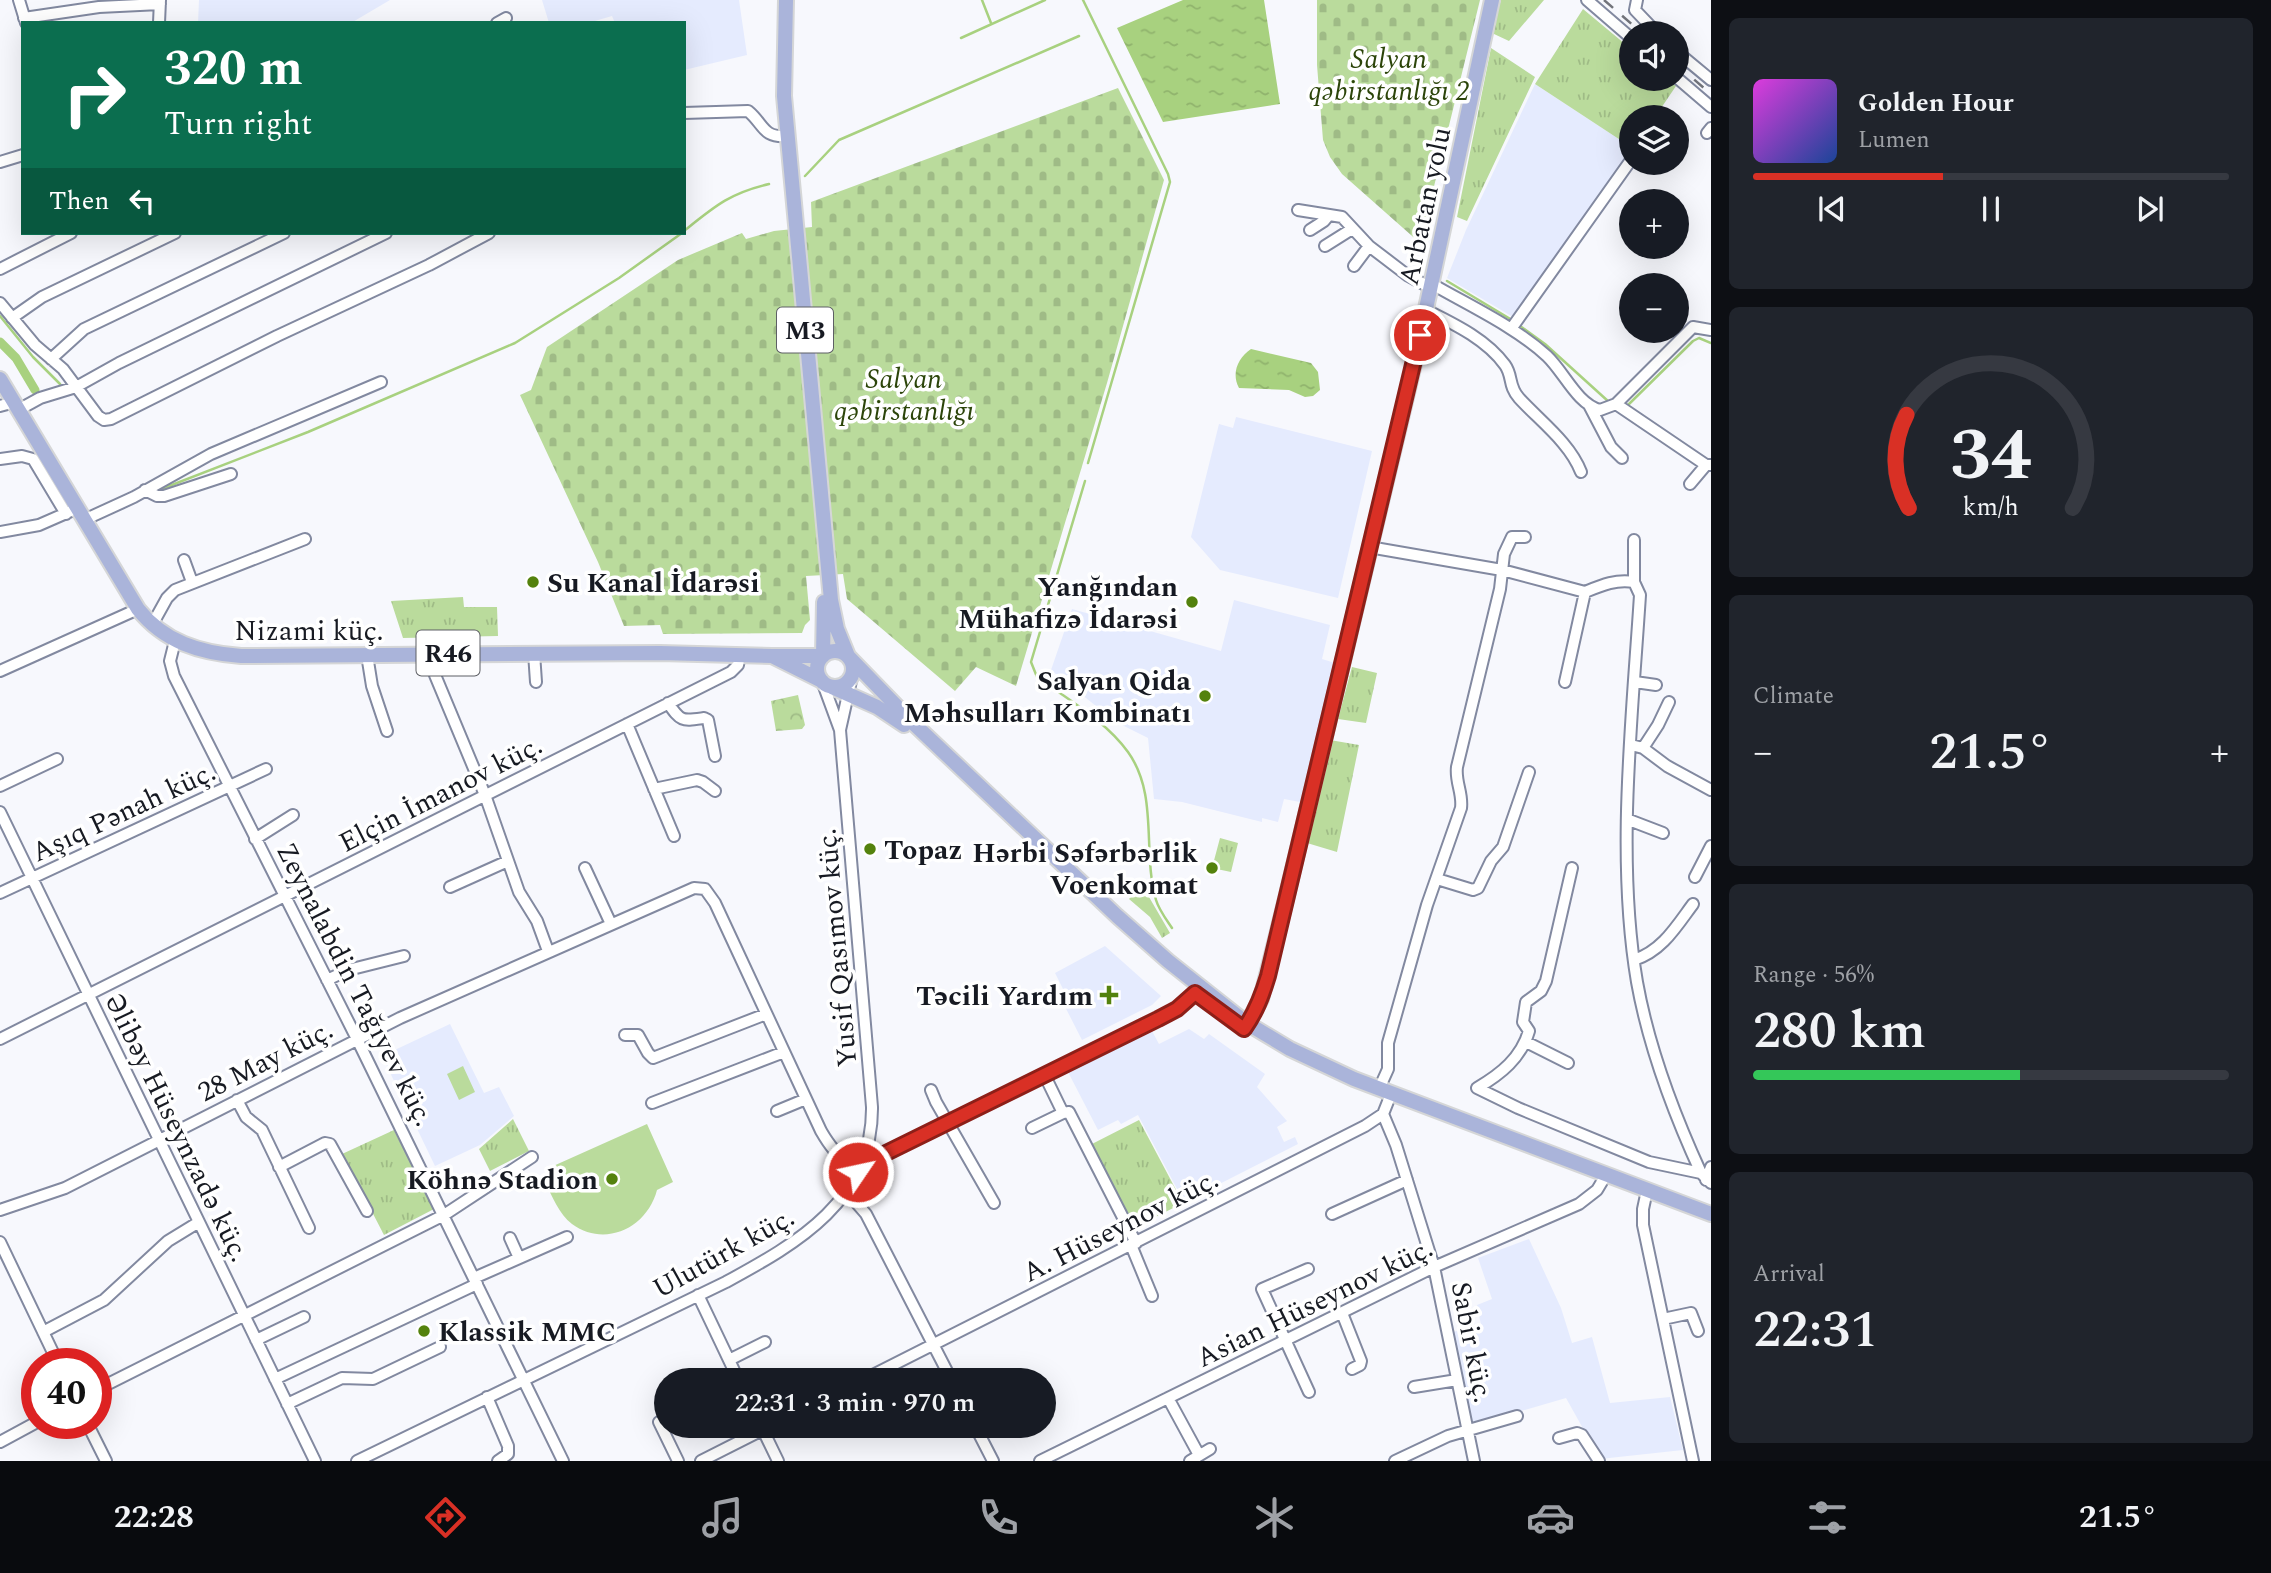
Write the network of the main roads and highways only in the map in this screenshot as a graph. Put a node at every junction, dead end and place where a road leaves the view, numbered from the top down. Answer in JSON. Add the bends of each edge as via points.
{"nodes":[{"id":1,"x":778,"y":0,"type":"edge"},
{"id":2,"x":786,"y":0,"type":"edge"},
{"id":3,"x":1492,"y":0,"type":"edge"},
{"id":4,"x":784,"y":137,"type":"junction"},
{"id":5,"x":0,"y":380,"type":"edge"},
{"id":6,"x":772,"y":656,"type":"junction"},
{"id":7,"x":823,"y":656,"type":"junction"},
{"id":8,"x":848,"y":656,"type":"junction"},
{"id":9,"x":827,"y":684,"type":"junction"},
{"id":10,"x":1246,"y":1027,"type":"junction"},
{"id":11,"x":1384,"y":1094,"type":"junction"},
{"id":12,"x":1711,"y":1216,"type":"edge"}],
"edges":[{"from":1,"to":4,"type":"main road","via":[[776,84]]},
{"from":2,"to":4,"type":"main road","number":"M3"},
{"from":3,"to":10,"type":"main road","name":"Arbatan yolu","via":[[1426,310],[1268,976],[1259,1006]]},
{"from":4,"to":7,"type":"main road","via":[[824,602]]},
{"from":4,"to":8,"type":"main road","number":"M3","via":[[831,600]]},
{"from":5,"to":6,"type":"main road","name":"Nizami küç.","number":"R46","via":[[75,514],[138,609],[175,641],[196,649],[224,655]]},
{"from":6,"to":7,"type":"main road","name":"Nizami küç."},
{"from":6,"to":9,"type":"main road"},
{"from":7,"to":8,"type":"main road","via":[[839,651]]},
{"from":7,"to":9,"type":"main road","via":[[817,665]]},
{"from":8,"to":9,"type":"main road","via":[[853,672],[843,685]]},
{"from":8,"to":10,"type":"main road","via":[[1117,916]]},
{"from":9,"to":10,"type":"main road","via":[[905,725],[1112,921],[1195,993]]},
{"from":10,"to":11,"type":"main road"},
{"from":11,"to":12,"type":"main road"},
{"from":11,"to":12,"type":"main road","via":[[1603,1180]]}]}
